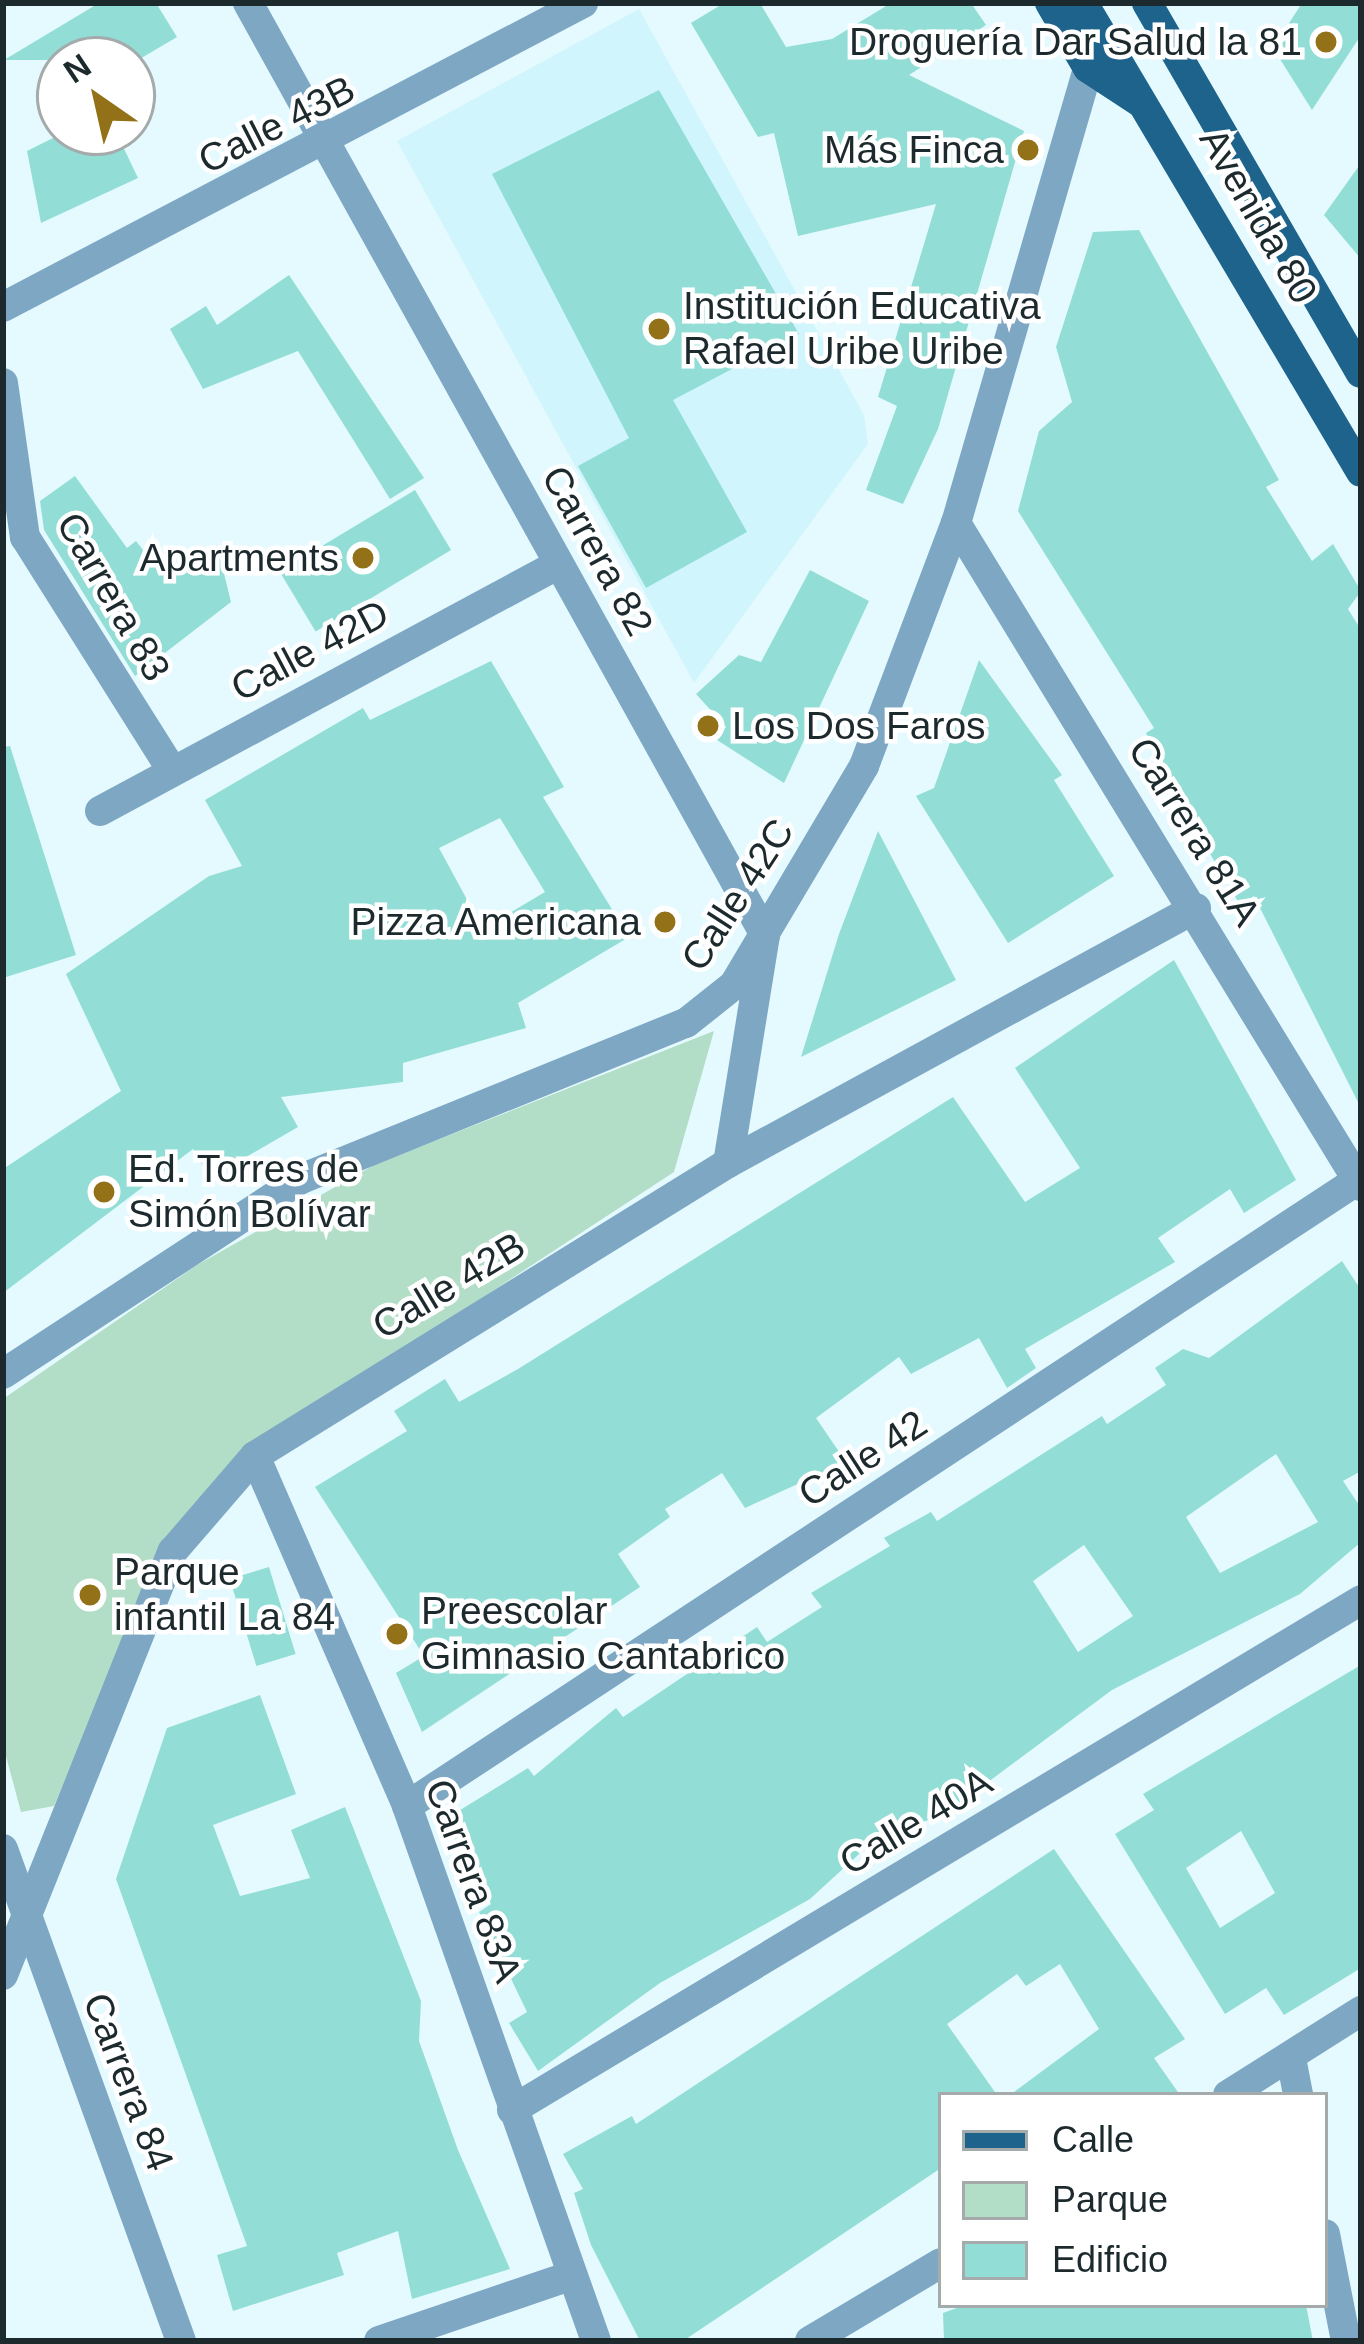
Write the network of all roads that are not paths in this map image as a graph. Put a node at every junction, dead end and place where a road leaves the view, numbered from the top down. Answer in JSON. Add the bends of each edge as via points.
{"nodes":[{"id":1,"x":248,"y":3,"type":"edge"},
{"id":2,"x":583,"y":3,"type":"edge"},
{"id":3,"x":1050,"y":3,"type":"edge"},
{"id":4,"x":1083,"y":3,"type":"edge"},
{"id":5,"x":1147,"y":3,"type":"edge"},
{"id":6,"x":1088,"y":68,"type":"junction"},
{"id":7,"x":1151,"y":110,"type":"junction"},
{"id":8,"x":329,"y":145,"type":"junction"},
{"id":9,"x":3,"y":308,"type":"edge"},
{"id":10,"x":1361,"y":373,"type":"edge"},
{"id":11,"x":3,"y":383,"type":"edge"},
{"id":12,"x":1361,"y":472,"type":"edge"},
{"id":13,"x":956,"y":523,"type":"junction"},
{"id":14,"x":14,"y":541,"type":"edge"},
{"id":15,"x":559,"y":564,"type":"junction"},
{"id":16,"x":171,"y":769,"type":"junction"},
{"id":17,"x":100,"y":811,"type":"dead end"},
{"id":18,"x":1196,"y":908,"type":"junction"},
{"id":19,"x":765,"y":935,"type":"junction"},
{"id":20,"x":728,"y":1163,"type":"junction"},
{"id":21,"x":1360,"y":1181,"type":"edge"},
{"id":22,"x":3,"y":1374,"type":"edge"},
{"id":23,"x":255,"y":1456,"type":"junction"},
{"id":24,"x":1361,"y":1600,"type":"edge"},
{"id":25,"x":407,"y":1806,"type":"junction"},
{"id":26,"x":3,"y":1849,"type":"edge"},
{"id":27,"x":28,"y":1927,"type":"junction"},
{"id":28,"x":3,"y":1975,"type":"edge"},
{"id":29,"x":1361,"y":2011,"type":"edge"},
{"id":30,"x":1291,"y":2058,"type":"junction"},
{"id":31,"x":1233,"y":2092,"type":"edge"},
{"id":32,"x":1297,"y":2092,"type":"edge"},
{"id":33,"x":512,"y":2110,"type":"junction"},
{"id":34,"x":1328,"y":2249,"type":"edge"},
{"id":35,"x":938,"y":2265,"type":"edge"},
{"id":36,"x":567,"y":2277,"type":"junction"},
{"id":37,"x":181,"y":2341,"type":"edge"},
{"id":38,"x":380,"y":2341,"type":"edge"},
{"id":39,"x":596,"y":2341,"type":"edge"},
{"id":40,"x":810,"y":2341,"type":"edge"},
{"id":41,"x":1346,"y":2341,"type":"edge"}],
"edges":[{"from":1,"to":8,"type":"street","name":"Carrera 82"},
{"from":2,"to":8,"type":"street","name":"Calle 43B"},
{"from":3,"to":6,"type":"main road"},
{"from":4,"to":7,"type":"main road","name":"Avenida 80"},
{"from":5,"to":10,"type":"main road","name":"Avenida 80"},
{"from":6,"to":7,"type":"main road"},
{"from":6,"to":13,"type":"street","name":"Calle 42C"},
{"from":7,"to":12,"type":"main road","name":"Avenida 80"},
{"from":8,"to":9,"type":"street","name":"Calle 43B"},
{"from":8,"to":15,"type":"street","name":"Carrera 82"},
{"from":11,"to":14,"type":"street","name":"Carrera 83"},
{"from":13,"to":18,"type":"street","name":"Carrera 81A"},
{"from":13,"to":19,"type":"street","name":"Calle 42C","via":[[864,766]]},
{"from":14,"to":16,"type":"street","name":"Carrera 83"},
{"from":15,"to":16,"type":"street","name":"Calle 42D"},
{"from":15,"to":19,"type":"street","name":"Carrera 82"},
{"from":16,"to":17,"type":"street","name":"Calle 42D"},
{"from":18,"to":20,"type":"street","name":"Calle 42B"},
{"from":18,"to":21,"type":"street","name":"Carrera 81A"},
{"from":19,"to":20,"type":"street"},
{"from":19,"to":22,"type":"street","name":"Calle 42C","via":[[734,985],[686,1023],[301,1179]]},
{"from":20,"to":23,"type":"street","name":"Calle 42B"},
{"from":21,"to":25,"type":"street","name":"Calle 42"},
{"from":23,"to":25,"type":"street","name":"Carrera 83A"},
{"from":23,"to":27,"type":"street","name":"Calle 42B","via":[[173,1551]]},
{"from":24,"to":33,"type":"street","name":"Calle 40A"},
{"from":25,"to":33,"type":"street","name":"Carrera 83A"},
{"from":26,"to":27,"type":"street","name":"Carrera 84"},
{"from":27,"to":28,"type":"street","name":"Calle 42B"},
{"from":27,"to":37,"type":"street","name":"Carrera 84"},
{"from":29,"to":30,"type":"street"},
{"from":30,"to":31,"type":"street"},
{"from":30,"to":32,"type":"street"},
{"from":33,"to":36,"type":"street","name":"Carrera 83A"},
{"from":34,"to":41,"type":"street"},
{"from":35,"to":40,"type":"street"},
{"from":36,"to":38,"type":"street"},
{"from":36,"to":39,"type":"street","name":"Carrera 83A"}]}
